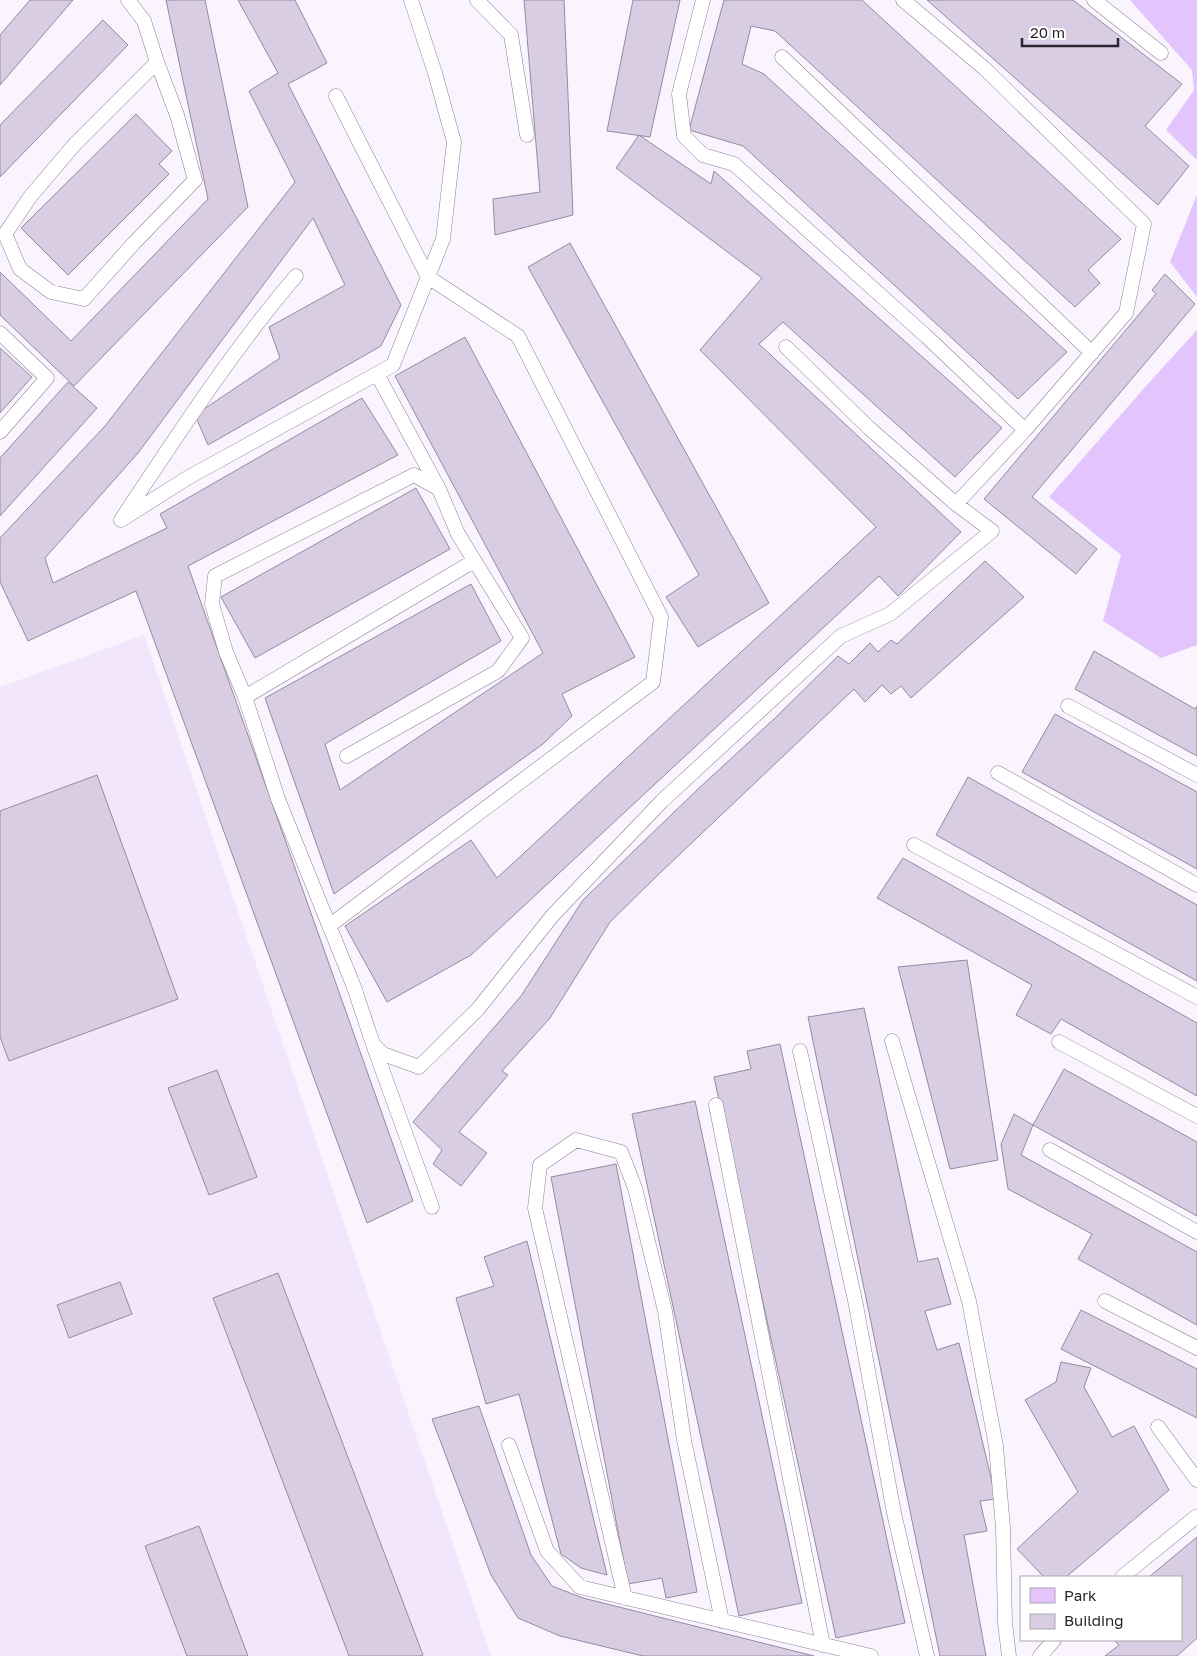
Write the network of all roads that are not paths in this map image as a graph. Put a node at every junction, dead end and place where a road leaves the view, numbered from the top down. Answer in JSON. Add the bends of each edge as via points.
{"nodes":[{"id":1,"x":128,"y":0,"type":"edge"},
{"id":2,"x":410,"y":0,"type":"edge"},
{"id":3,"x":477,"y":0,"type":"edge"},
{"id":4,"x":703,"y":0,"type":"edge"},
{"id":5,"x":904,"y":0,"type":"edge"},
{"id":6,"x":1094,"y":0,"type":"edge"},
{"id":7,"x":1162,"y":53,"type":"dead end"},
{"id":8,"x":782,"y":57,"type":"dead end"},
{"id":9,"x":156,"y":62,"type":"junction"},
{"id":10,"x":336,"y":96,"type":"dead end"},
{"id":11,"x":527,"y":135,"type":"dead end"},
{"id":12,"x":296,"y":276,"type":"dead end"},
{"id":13,"x":428,"y":278,"type":"junction"},
{"id":14,"x":0,"y":333,"type":"edge"},
{"id":15,"x":786,"y":347,"type":"dead end"},
{"id":16,"x":1092,"y":352,"type":"junction"},
{"id":17,"x":377,"y":374,"type":"junction"},
{"id":18,"x":1025,"y":430,"type":"junction"},
{"id":19,"x":0,"y":432,"type":"edge"},
{"id":20,"x":439,"y":489,"type":"junction"},
{"id":21,"x":956,"y":504,"type":"junction"},
{"id":22,"x":474,"y":561,"type":"junction"},
{"id":23,"x":245,"y":697,"type":"junction"},
{"id":24,"x":1068,"y":706,"type":"dead end"},
{"id":25,"x":347,"y":756,"type":"dead end"},
{"id":26,"x":998,"y":773,"type":"dead end"},
{"id":27,"x":1197,"y":775,"type":"edge"},
{"id":28,"x":914,"y":845,"type":"dead end"},
{"id":29,"x":1197,"y":885,"type":"edge"},
{"id":30,"x":329,"y":926,"type":"junction"},
{"id":31,"x":1197,"y":997,"type":"edge"},
{"id":32,"x":892,"y":1041,"type":"dead end"},
{"id":33,"x":1059,"y":1042,"type":"dead end"},
{"id":34,"x":373,"y":1044,"type":"junction"},
{"id":35,"x":800,"y":1051,"type":"dead end"},
{"id":36,"x":716,"y":1105,"type":"dead end"},
{"id":37,"x":1197,"y":1116,"type":"edge"},
{"id":38,"x":1050,"y":1150,"type":"dead end"},
{"id":39,"x":432,"y":1208,"type":"dead end"},
{"id":40,"x":1197,"y":1232,"type":"edge"},
{"id":41,"x":1105,"y":1301,"type":"dead end"},
{"id":42,"x":1197,"y":1348,"type":"edge"},
{"id":43,"x":1158,"y":1427,"type":"dead end"},
{"id":44,"x":509,"y":1445,"type":"dead end"},
{"id":45,"x":1197,"y":1480,"type":"edge"},
{"id":46,"x":1197,"y":1516,"type":"edge"},
{"id":47,"x":1123,"y":1576,"type":"edge"},
{"id":48,"x":625,"y":1598,"type":"junction"},
{"id":49,"x":722,"y":1621,"type":"junction"},
{"id":50,"x":1053,"y":1641,"type":"edge"},
{"id":51,"x":823,"y":1645,"type":"junction"},
{"id":52,"x":871,"y":1656,"type":"edge"},
{"id":53,"x":927,"y":1656,"type":"edge"},
{"id":54,"x":1008,"y":1656,"type":"edge"},
{"id":55,"x":1040,"y":1656,"type":"edge"}],
"edges":[{"from":1,"to":9,"type":"lane","via":[[144,21]]},
{"from":2,"to":13,"type":"lane","via":[[435,72],[454,142],[443,239]]},
{"from":3,"to":11,"type":"lane","via":[[511,35]]},
{"from":4,"to":18,"type":"lane","via":[[679,94],[684,136],[703,155],[734,164],[926,336]]},
{"from":5,"to":16,"type":"lane","via":[[984,68],[1144,224],[1126,313]]},
{"from":6,"to":7,"type":"lane"},
{"from":8,"to":16,"type":"lane"},
{"from":9,"to":9,"type":"lane","via":[[177,115],[194,180],[84,299],[50,292],[20,268],[4,234],[30,197],[75,144]]},
{"from":10,"to":13,"type":"lane"},
{"from":12,"to":17,"type":"lane","via":[[260,318],[190,415],[121,520],[189,477]]},
{"from":13,"to":17,"type":"lane","via":[[393,365]]},
{"from":13,"to":30,"type":"lane","via":[[518,336],[661,617],[653,682]]},
{"from":14,"to":19,"type":"lane","via":[[47,378]]},
{"from":15,"to":21,"type":"lane","via":[[869,428]]},
{"from":16,"to":18,"type":"lane"},
{"from":17,"to":20,"type":"lane"},
{"from":18,"to":21,"type":"lane"},
{"from":20,"to":22,"type":"lane","via":[[458,534]]},
{"from":20,"to":23,"type":"lane","via":[[414,475],[215,576],[212,604],[226,652]]},
{"from":21,"to":34,"type":"lane","via":[[992,531],[890,614],[841,636],[662,801],[554,915],[478,1009],[419,1067],[383,1054]]},
{"from":22,"to":23,"type":"lane"},
{"from":22,"to":25,"type":"lane","via":[[522,638],[498,671]]},
{"from":23,"to":30,"type":"lane","via":[[278,799]]},
{"from":24,"to":27,"type":"lane"},
{"from":26,"to":29,"type":"lane"},
{"from":28,"to":31,"type":"lane"},
{"from":30,"to":34,"type":"lane"},
{"from":32,"to":54,"type":"lane","via":[[969,1301],[996,1446],[1004,1528]]},
{"from":33,"to":37,"type":"lane"},
{"from":34,"to":39,"type":"lane"},
{"from":35,"to":53,"type":"lane","via":[[856,1305],[894,1513]]},
{"from":36,"to":51,"type":"lane"},
{"from":38,"to":40,"type":"lane"},
{"from":41,"to":42,"type":"lane"},
{"from":43,"to":45,"type":"lane"},
{"from":44,"to":48,"type":"lane","via":[[547,1551],[580,1587]]},
{"from":46,"to":47,"type":"lane"},
{"from":48,"to":49,"type":"lane"},
{"from":48,"to":49,"type":"lane","via":[[535,1208],[540,1165],[576,1140],[621,1152],[635,1188],[665,1311],[684,1440]]},
{"from":49,"to":51,"type":"lane"},
{"from":50,"to":55,"type":"lane"},
{"from":51,"to":52,"type":"lane"}]}
